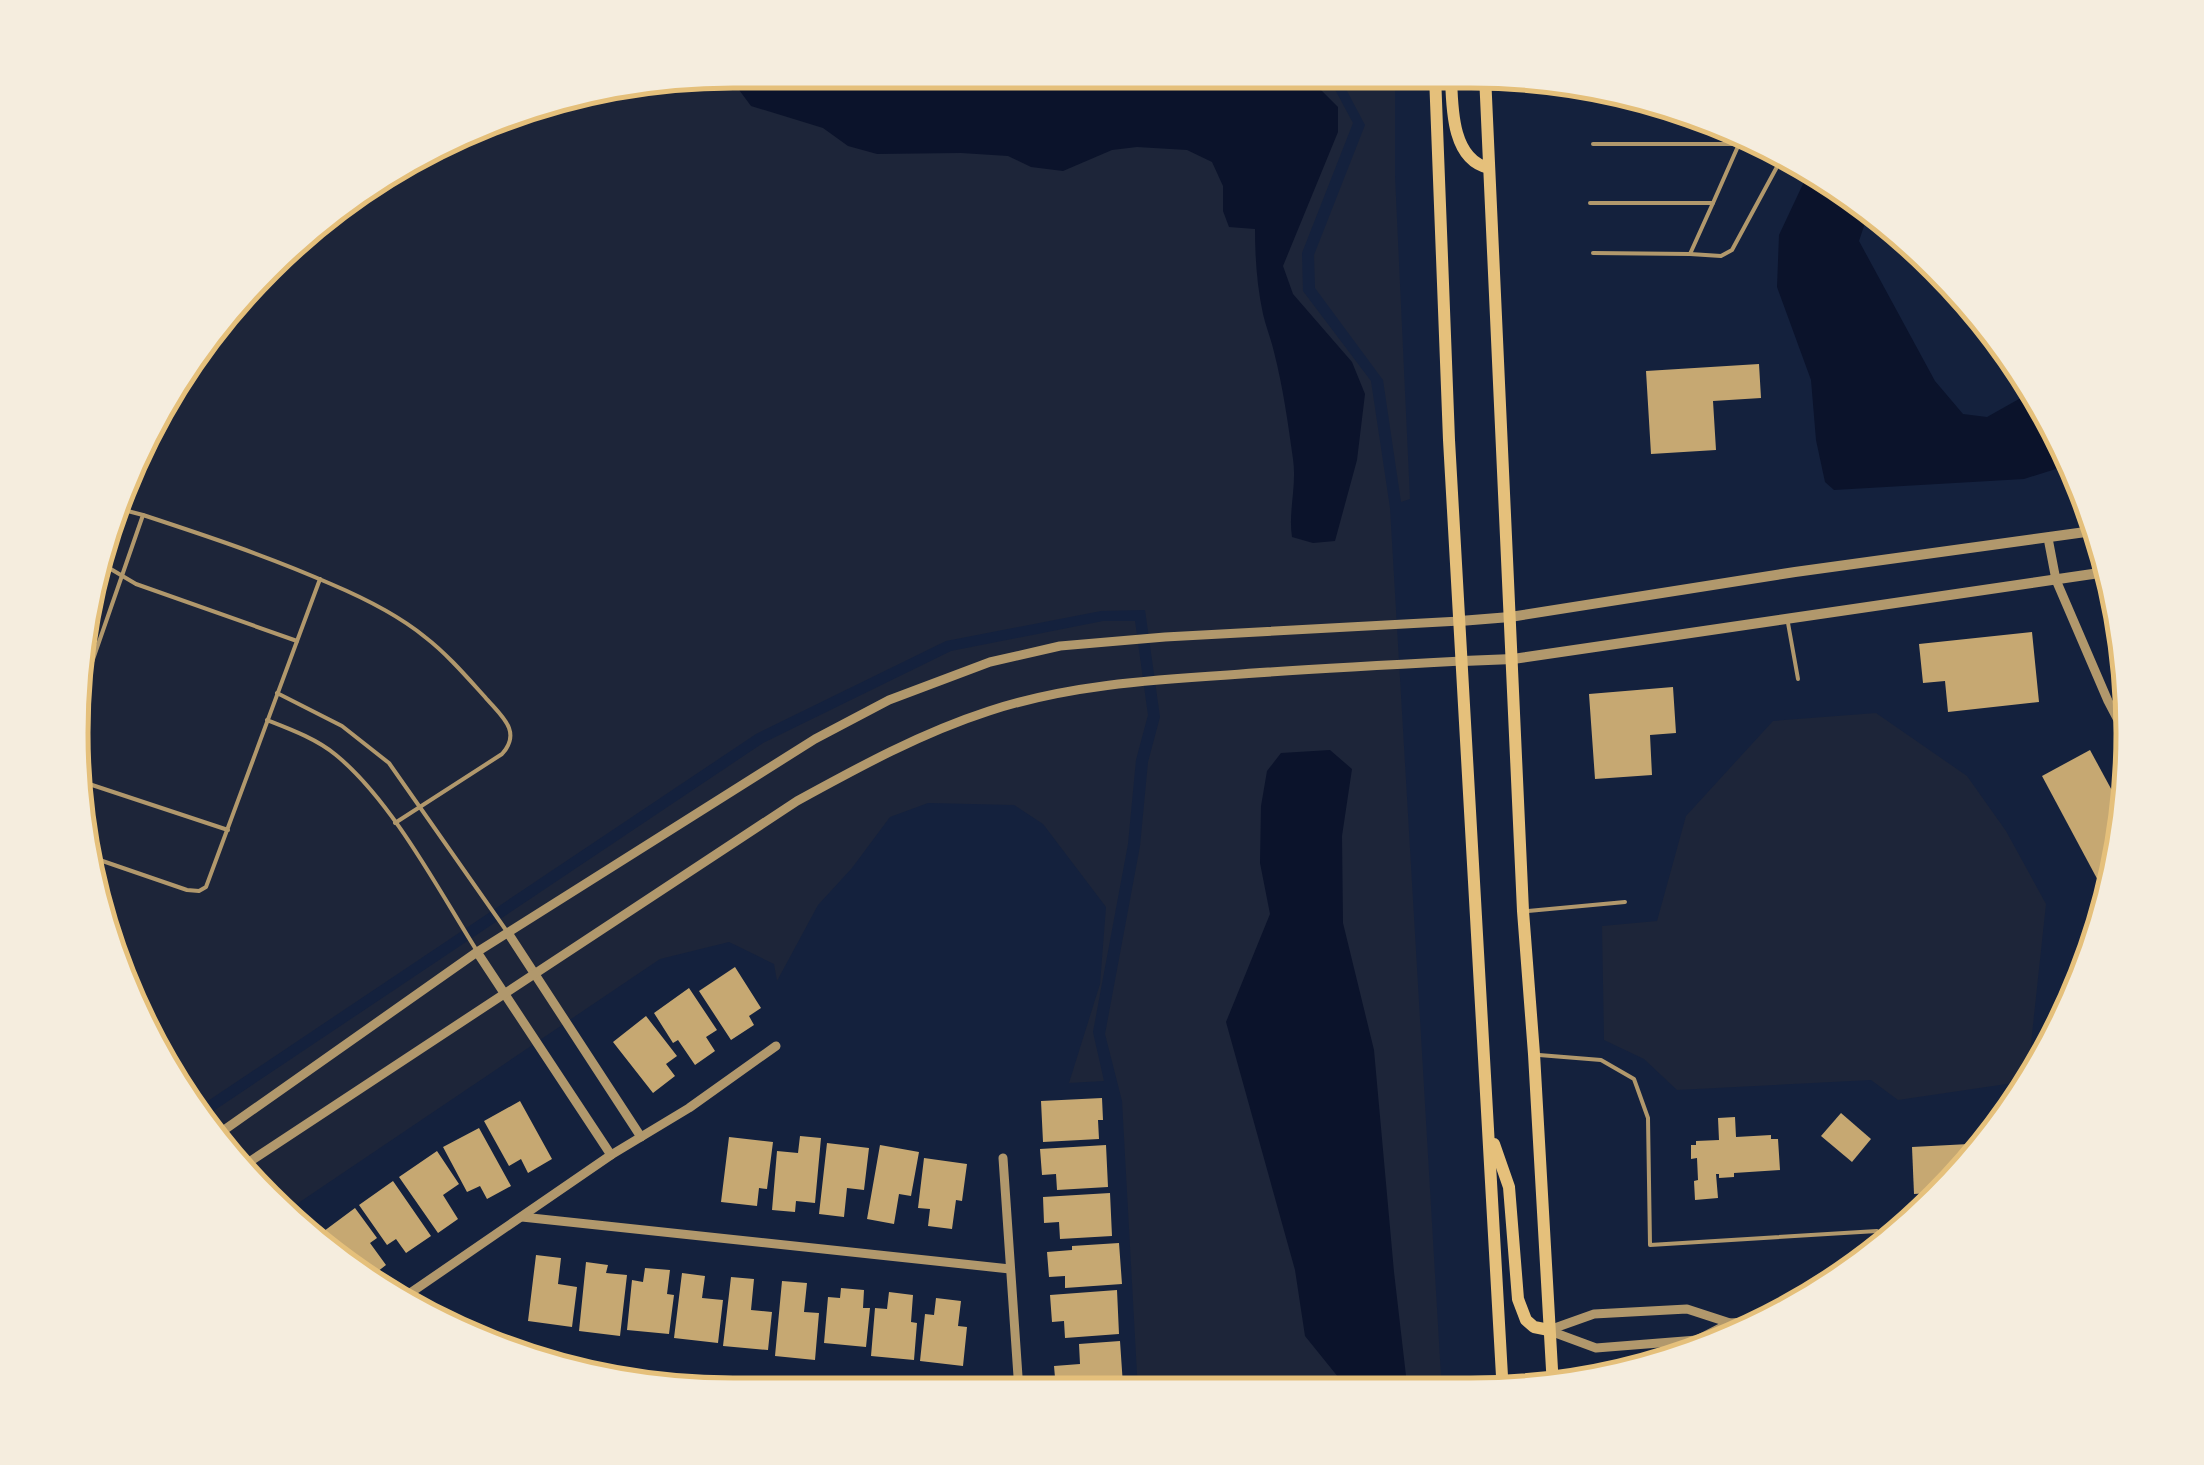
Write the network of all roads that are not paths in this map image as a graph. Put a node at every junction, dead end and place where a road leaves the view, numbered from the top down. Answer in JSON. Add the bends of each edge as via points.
{"nodes":[{"id":1,"x":1435,"y":88,"type":"edge"},
{"id":2,"x":1452,"y":88,"type":"edge"},
{"id":3,"x":1486,"y":88,"type":"edge"},
{"id":4,"x":1594,"y":144,"type":"dead end"},
{"id":5,"x":1734,"y":144,"type":"edge"},
{"id":6,"x":1738,"y":146,"type":"edge"},
{"id":7,"x":1778,"y":165,"type":"edge"},
{"id":8,"x":1489,"y":168,"type":"junction"},
{"id":9,"x":1590,"y":203,"type":"dead end"},
{"id":10,"x":1713,"y":203,"type":"junction"},
{"id":11,"x":1592,"y":253,"type":"dead end"},
{"id":12,"x":1690,"y":254,"type":"junction"},
{"id":13,"x":127,"y":511,"type":"edge"},
{"id":14,"x":144,"y":515,"type":"junction"},
{"id":15,"x":2084,"y":532,"type":"edge"},
{"id":16,"x":2048,"y":538,"type":"junction"},
{"id":17,"x":109,"y":567,"type":"edge"},
{"id":18,"x":2097,"y":574,"type":"edge"},
{"id":19,"x":122,"y":575,"type":"junction"},
{"id":20,"x":320,"y":579,"type":"junction"},
{"id":21,"x":2056,"y":580,"type":"junction"},
{"id":22,"x":1510,"y":617,"type":"junction"},
{"id":23,"x":1788,"y":618,"type":"junction"},
{"id":24,"x":1460,"y":620,"type":"junction"},
{"id":25,"x":297,"y":642,"type":"junction"},
{"id":26,"x":1513,"y":659,"type":"junction"},
{"id":27,"x":1463,"y":661,"type":"junction"},
{"id":28,"x":92,"y":663,"type":"edge"},
{"id":29,"x":1798,"y":679,"type":"dead end"},
{"id":30,"x":278,"y":693,"type":"junction"},
{"id":31,"x":2116,"y":716,"type":"edge"},
{"id":32,"x":267,"y":720,"type":"junction"},
{"id":33,"x":90,"y":784,"type":"edge"},
{"id":34,"x":420,"y":805,"type":"junction"},
{"id":35,"x":395,"y":823,"type":"junction"},
{"id":36,"x":228,"y":830,"type":"junction"},
{"id":37,"x":101,"y":860,"type":"edge"},
{"id":38,"x":1625,"y":902,"type":"dead end"},
{"id":39,"x":1523,"y":911,"type":"junction"},
{"id":40,"x":508,"y":933,"type":"junction"},
{"id":41,"x":478,"y":952,"type":"junction"},
{"id":42,"x":536,"y":975,"type":"junction"},
{"id":43,"x":506,"y":995,"type":"junction"},
{"id":44,"x":776,"y":1046,"type":"dead end"},
{"id":45,"x":1534,"y":1054,"type":"junction"},
{"id":46,"x":1488,"y":1127,"type":"junction"},
{"id":47,"x":225,"y":1130,"type":"edge"},
{"id":48,"x":641,"y":1137,"type":"junction"},
{"id":49,"x":611,"y":1155,"type":"junction"},
{"id":50,"x":1003,"y":1158,"type":"dead end"},
{"id":51,"x":251,"y":1161,"type":"edge"},
{"id":52,"x":522,"y":1217,"type":"junction"},
{"id":53,"x":1876,"y":1234,"type":"edge"},
{"id":54,"x":1010,"y":1269,"type":"junction"},
{"id":55,"x":412,"y":1292,"type":"edge"},
{"id":56,"x":1728,"y":1323,"type":"edge"},
{"id":57,"x":1550,"y":1330,"type":"junction"},
{"id":58,"x":1684,"y":1341,"type":"edge"},
{"id":59,"x":1553,"y":1372,"type":"edge"},
{"id":60,"x":1501,"y":1377,"type":"edge"},
{"id":61,"x":1018,"y":1378,"type":"edge"}],
"edges":[{"from":1,"to":24,"type":"main road"},
{"from":2,"to":8,"type":"main road","via":[[1456,132],[1470,157]]},
{"from":3,"to":8,"type":"main road"},
{"from":4,"to":5,"type":"lane"},
{"from":6,"to":10,"type":"lane"},
{"from":7,"to":12,"type":"lane","via":[[1732,250]]},
{"from":8,"to":22,"type":"main road"},
{"from":9,"to":10,"type":"lane"},
{"from":10,"to":12,"type":"lane"},
{"from":11,"to":12,"type":"lane"},
{"from":13,"to":14,"type":"lane"},
{"from":14,"to":19,"type":"lane"},
{"from":14,"to":20,"type":"lane"},
{"from":15,"to":16,"type":"street"},
{"from":16,"to":21,"type":"street"},
{"from":16,"to":22,"type":"street"},
{"from":17,"to":19,"type":"lane"},
{"from":18,"to":21,"type":"street"},
{"from":19,"to":25,"type":"lane"},
{"from":19,"to":28,"type":"lane"},
{"from":20,"to":25,"type":"lane"},
{"from":20,"to":34,"type":"lane","via":[[373,602],[425,637],[508,723],[512,737],[502,754]]},
{"from":21,"to":23,"type":"street"},
{"from":21,"to":31,"type":"street"},
{"from":22,"to":24,"type":"street"},
{"from":22,"to":26,"type":"main road"},
{"from":23,"to":26,"type":"street"},
{"from":23,"to":29,"type":"lane"},
{"from":24,"to":27,"type":"main road"},
{"from":24,"to":40,"type":"street","via":[[1060,646],[990,662],[889,700],[815,739]]},
{"from":25,"to":30,"type":"lane"},
{"from":26,"to":27,"type":"street"},
{"from":26,"to":39,"type":"main road"},
{"from":27,"to":42,"type":"street","via":[[1161,679],[991,710],[903,745],[797,801]]},
{"from":27,"to":46,"type":"main road"},
{"from":30,"to":32,"type":"lane"},
{"from":30,"to":34,"type":"lane","via":[[342,726],[388,763]]},
{"from":32,"to":35,"type":"lane","via":[[334,753]]},
{"from":32,"to":36,"type":"lane"},
{"from":33,"to":36,"type":"lane"},
{"from":34,"to":35,"type":"lane"},
{"from":34,"to":40,"type":"lane"},
{"from":35,"to":41,"type":"lane"},
{"from":36,"to":37,"type":"lane","via":[[211,879],[199,891]]},
{"from":38,"to":39,"type":"lane"},
{"from":39,"to":45,"type":"main road"},
{"from":40,"to":41,"type":"street"},
{"from":40,"to":42,"type":"street"},
{"from":41,"to":43,"type":"street"},
{"from":41,"to":47,"type":"street"},
{"from":42,"to":43,"type":"street"},
{"from":42,"to":48,"type":"street"},
{"from":43,"to":49,"type":"street"},
{"from":43,"to":51,"type":"street"},
{"from":44,"to":48,"type":"street"},
{"from":45,"to":53,"type":"lane","via":[[1601,1060],[1634,1080],[1648,1118],[1650,1246]]},
{"from":45,"to":57,"type":"main road"},
{"from":46,"to":57,"type":"main road","via":[[1509,1188],[1518,1299],[1526,1320]]},
{"from":46,"to":60,"type":"main road"},
{"from":48,"to":49,"type":"street"},
{"from":49,"to":52,"type":"street"},
{"from":50,"to":54,"type":"street"},
{"from":52,"to":54,"type":"street"},
{"from":52,"to":55,"type":"street"},
{"from":54,"to":61,"type":"street"},
{"from":56,"to":57,"type":"street","via":[[1686,1309],[1594,1314]]},
{"from":57,"to":58,"type":"street","via":[[1596,1348]]},
{"from":57,"to":59,"type":"main road"}]}
